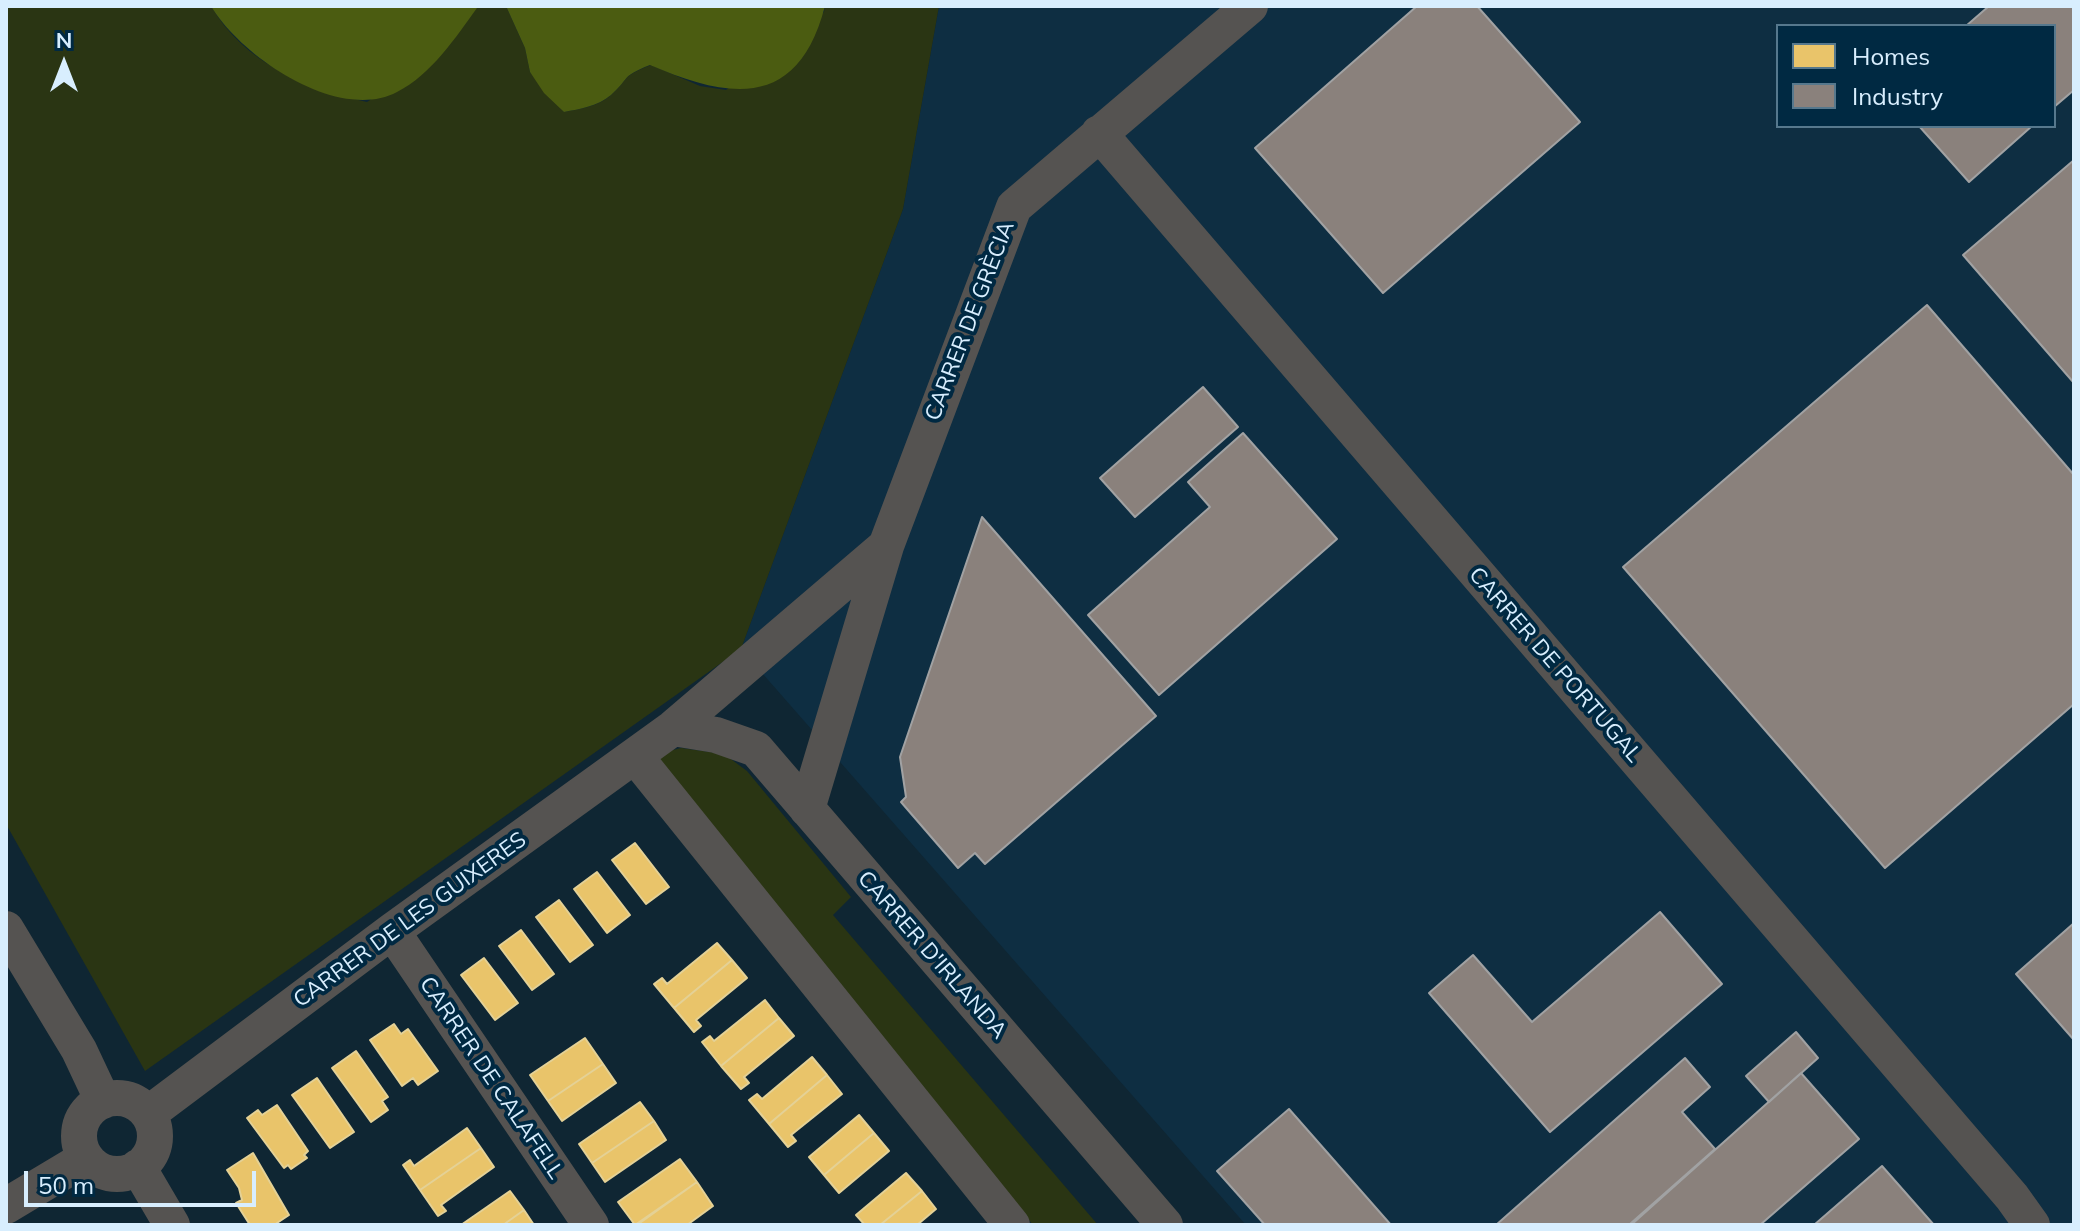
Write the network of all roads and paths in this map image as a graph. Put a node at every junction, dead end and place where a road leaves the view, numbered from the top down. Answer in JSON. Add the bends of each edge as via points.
{"nodes":[{"id":1,"x":1250,"y":6,"type":"edge"},
{"id":2,"x":1099,"y":133,"type":"junction"},
{"id":3,"x":886,"y":546,"type":"junction"},
{"id":4,"x":673,"y":728,"type":"junction"},
{"id":5,"x":635,"y":756,"type":"junction"},
{"id":6,"x":807,"y":809,"type":"junction"},
{"id":7,"x":6,"y":929,"type":"edge"},
{"id":8,"x":392,"y":931,"type":"junction"},
{"id":9,"x":103,"y":1101,"type":"junction"},
{"id":10,"x":148,"y":1114,"type":"junction"},
{"id":11,"x":86,"y":1158,"type":"junction"},
{"id":12,"x":138,"y":1167,"type":"junction"},
{"id":13,"x":6,"y":1206,"type":"edge"},
{"id":14,"x":2020,"y":1216,"type":"edge"},
{"id":15,"x":172,"y":1225,"type":"edge"},
{"id":16,"x":591,"y":1225,"type":"edge"},
{"id":17,"x":1012,"y":1225,"type":"edge"},
{"id":18,"x":1165,"y":1225,"type":"edge"}],
"edges":[{"from":1,"to":2,"type":"street","name":"CARRER DE GRÈCIA"},
{"from":2,"to":3,"type":"street","name":"CARRER DE GRÈCIA","via":[[1014,207]]},
{"from":2,"to":14,"type":"street","name":"CARRER DE PORTUGAL"},
{"from":3,"to":4,"type":"street","name":"CARRER DE GRÈCIA"},
{"from":3,"to":6,"type":"street","name":"CARRER DE GRÈCIA"},
{"from":4,"to":5,"type":"street","name":"CARRER DE LES GUIXERES"},
{"from":4,"to":6,"type":"street","name":"CARRER D'IRLANDA","via":[[756,749]]},
{"from":5,"to":8,"type":"street","name":"CARRER DE LES GUIXERES"},
{"from":5,"to":17,"type":"street"},
{"from":6,"to":18,"type":"street","name":"CARRER D'IRLANDA"},
{"from":7,"to":9,"type":"street","via":[[79,1050]]},
{"from":8,"to":10,"type":"street","name":"CARRER DE LES GUIXERES"},
{"from":8,"to":16,"type":"street","name":"CARRER DE CALAFELL"},
{"from":9,"to":10,"type":"street","via":[[130,1100]]},
{"from":9,"to":11,"type":"street","via":[[91,1108],[80,1127]]},
{"from":10,"to":12,"type":"street","via":[[154,1145]]},
{"from":11,"to":12,"type":"street","via":[[108,1173]]},
{"from":11,"to":13,"type":"street"},
{"from":12,"to":15,"type":"street"}]}
